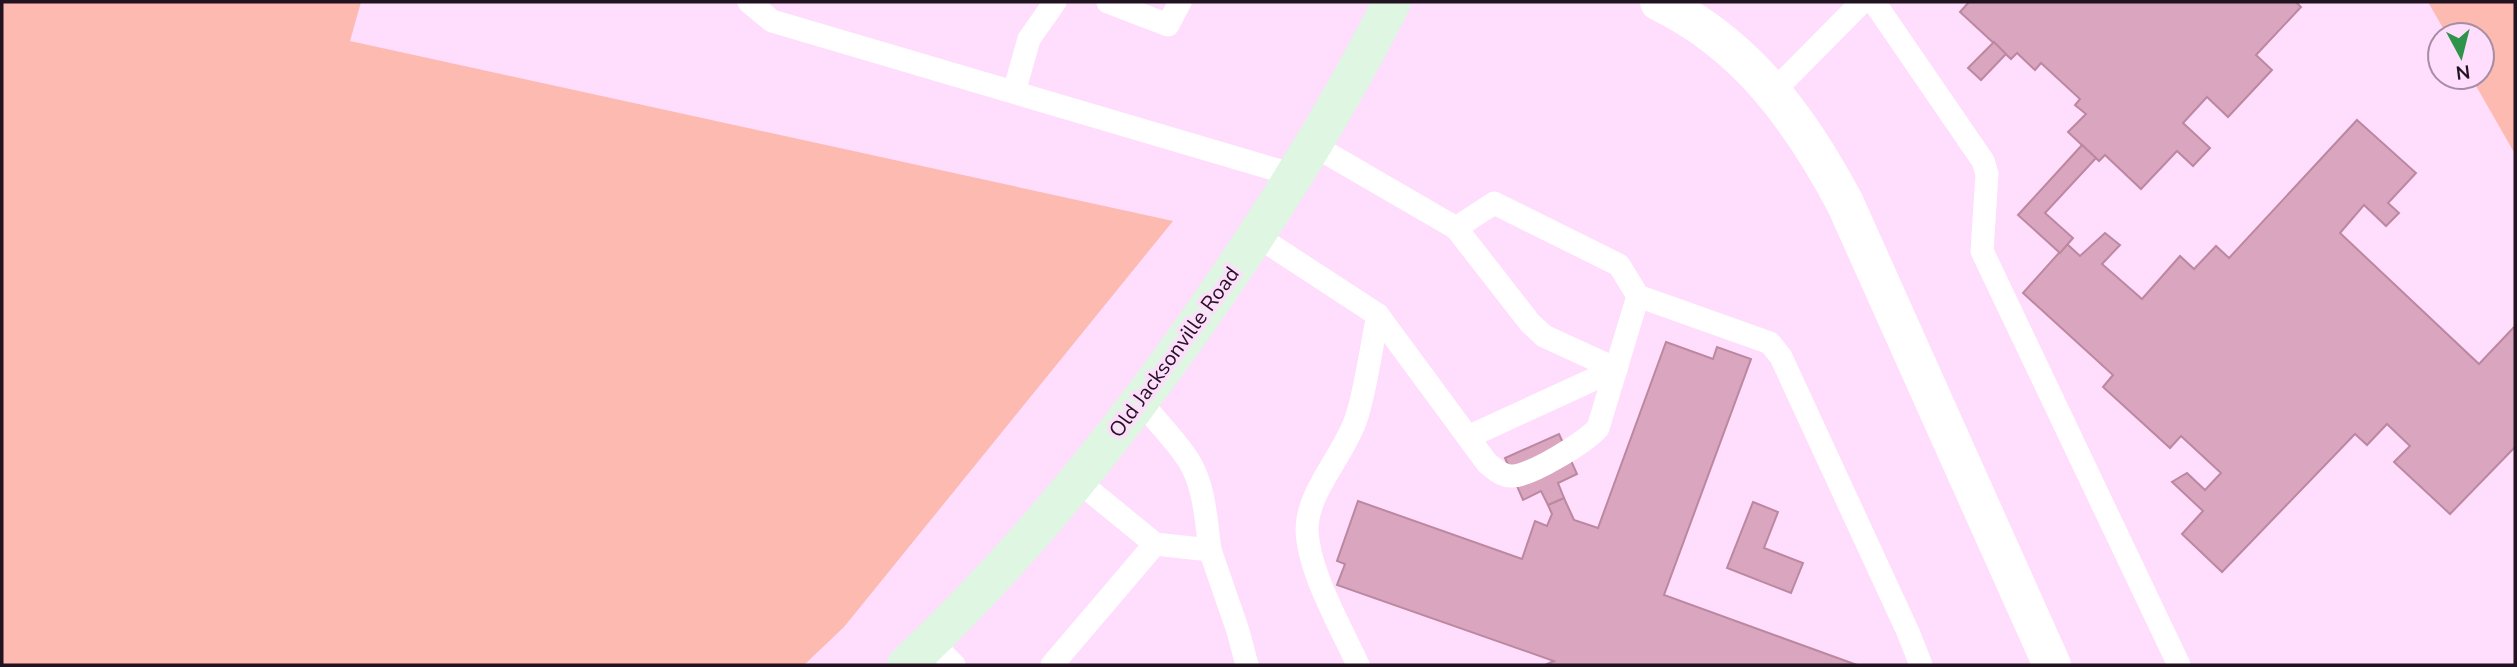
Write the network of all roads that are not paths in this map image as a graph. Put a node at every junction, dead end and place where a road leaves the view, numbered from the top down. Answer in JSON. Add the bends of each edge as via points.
{"nodes":[{"id":1,"x":749,"y":2,"type":"edge"},
{"id":2,"x":1055,"y":2,"type":"edge"},
{"id":3,"x":1108,"y":2,"type":"edge"},
{"id":4,"x":1180,"y":2,"type":"edge"},
{"id":5,"x":1392,"y":2,"type":"edge"},
{"id":6,"x":1659,"y":2,"type":"edge"},
{"id":7,"x":1862,"y":2,"type":"edge"},
{"id":8,"x":1874,"y":2,"type":"edge"},
{"id":9,"x":1014,"y":92,"type":"junction"},
{"id":10,"x":1774,"y":92,"type":"junction"},
{"id":11,"x":1303,"y":160,"type":"junction"},
{"id":12,"x":1456,"y":228,"type":"junction"},
{"id":13,"x":1256,"y":236,"type":"junction"},
{"id":14,"x":1638,"y":296,"type":"junction"},
{"id":15,"x":1378,"y":315,"type":"junction"},
{"id":16,"x":1616,"y":369,"type":"junction"},
{"id":17,"x":1140,"y":402,"type":"junction"},
{"id":18,"x":1468,"y":437,"type":"junction"},
{"id":19,"x":1078,"y":481,"type":"junction"},
{"id":20,"x":1155,"y":544,"type":"junction"},
{"id":21,"x":1210,"y":550,"type":"junction"},
{"id":22,"x":930,"y":657,"type":"edge"},
{"id":23,"x":1052,"y":665,"type":"edge"},
{"id":24,"x":1247,"y":665,"type":"edge"},
{"id":25,"x":1358,"y":665,"type":"edge"},
{"id":26,"x":1920,"y":665,"type":"edge"},
{"id":27,"x":2052,"y":665,"type":"edge"},
{"id":28,"x":2179,"y":665,"type":"edge"}],
"edges":[{"from":1,"to":9,"type":"lane","via":[[772,21]]},
{"from":2,"to":9,"type":"lane","via":[[1029,39]]},
{"from":3,"to":4,"type":"lane","via":[[1168,25]]},
{"from":5,"to":11,"type":"main road","name":"Old Jacksonville Road"},
{"from":6,"to":10,"type":"street","via":[[1723,42]]},
{"from":7,"to":10,"type":"lane"},
{"from":8,"to":28,"type":"lane","via":[[1983,161],[1987,174],[1982,251]]},
{"from":9,"to":11,"type":"lane"},
{"from":10,"to":27,"type":"street","via":[[1816,149],[1845,202]]},
{"from":11,"to":12,"type":"lane"},
{"from":11,"to":13,"type":"main road","name":"Old Jacksonville Road"},
{"from":12,"to":14,"type":"lane","via":[[1494,204],[1619,265]]},
{"from":12,"to":16,"type":"lane","via":[[1544,336]]},
{"from":13,"to":15,"type":"lane"},
{"from":13,"to":17,"type":"main road","name":"Old Jacksonville Road"},
{"from":14,"to":16,"type":"lane"},
{"from":14,"to":26,"type":"lane","via":[[1761,339],[1781,357]]},
{"from":15,"to":18,"type":"lane"},
{"from":15,"to":25,"type":"lane","via":[[1356,420],[1313,504],[1307,528],[1312,561]]},
{"from":16,"to":18,"type":"lane"},
{"from":16,"to":18,"type":"lane","via":[[1598,428],[1521,476],[1499,473]]},
{"from":17,"to":19,"type":"main road","name":"Old Jacksonville Road"},
{"from":17,"to":21,"type":"lane","via":[[1189,460],[1203,498]]},
{"from":19,"to":20,"type":"lane"},
{"from":19,"to":22,"type":"main road","name":"Old Jacksonville Road"},
{"from":20,"to":21,"type":"lane"},
{"from":20,"to":23,"type":"lane"},
{"from":21,"to":24,"type":"lane"}]}
